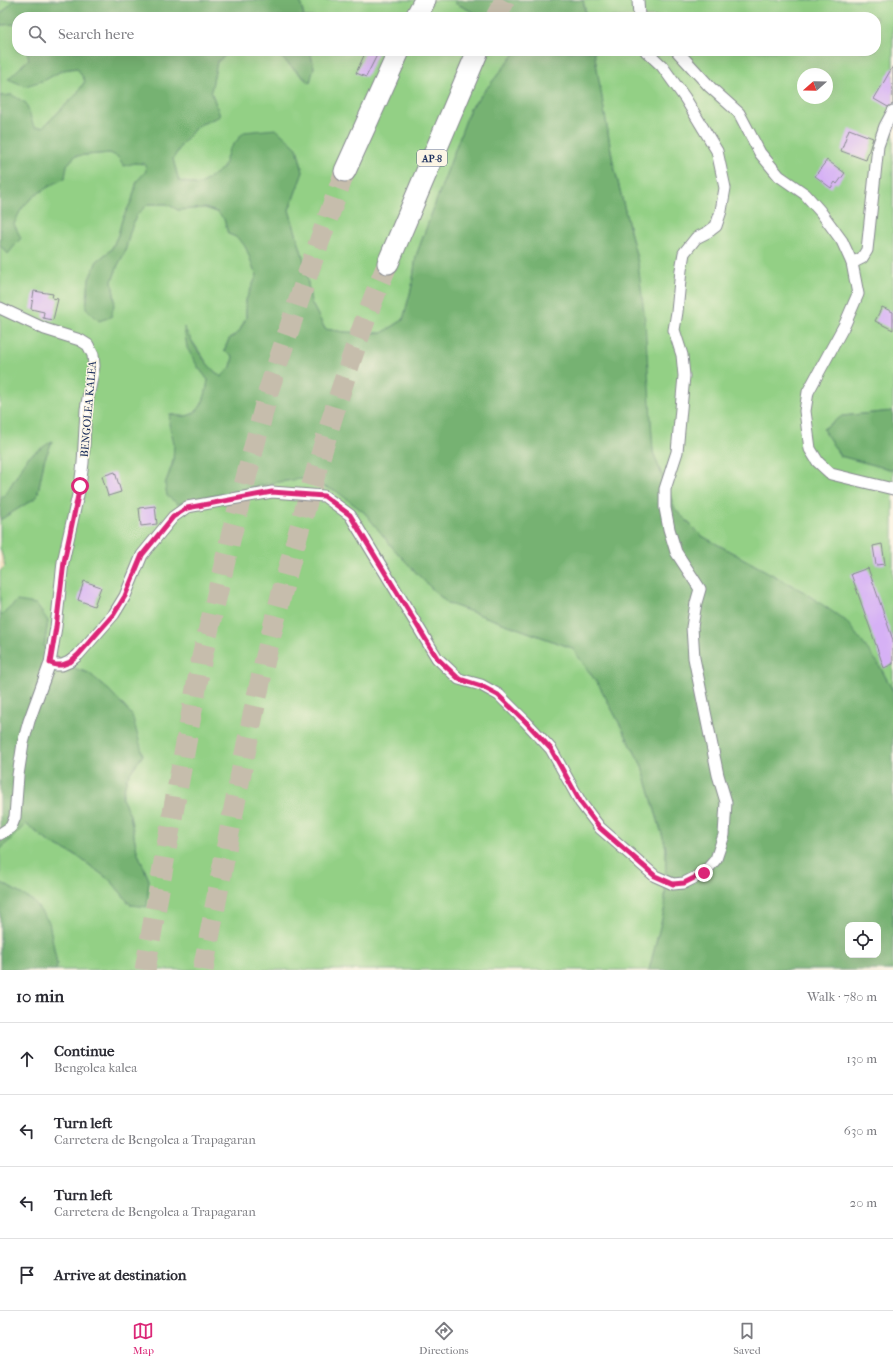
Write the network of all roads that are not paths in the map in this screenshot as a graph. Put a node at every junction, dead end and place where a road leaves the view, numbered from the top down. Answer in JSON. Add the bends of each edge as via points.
{"nodes":[{"id":1,"x":425,"y":0,"type":"edge"},
{"id":2,"x":638,"y":0,"type":"edge"},
{"id":3,"x":419,"y":12,"type":"edge"},
{"id":4,"x":639,"y":12,"type":"edge"},
{"id":5,"x":397,"y":56,"type":"edge"},
{"id":6,"x":475,"y":56,"type":"edge"},
{"id":7,"x":651,"y":56,"type":"edge"},
{"id":8,"x":682,"y":56,"type":"edge"},
{"id":9,"x":893,"y":111,"type":"edge"},
{"id":10,"x":345,"y":171,"type":"tunnel mouth"},
{"id":11,"x":388,"y":263,"type":"tunnel mouth"},
{"id":12,"x":852,"y":263,"type":"junction"},
{"id":13,"x":0,"y":308,"type":"edge"},
{"id":14,"x":893,"y":489,"type":"edge"},
{"id":15,"x":50,"y":663,"type":"junction"},
{"id":16,"x":0,"y":834,"type":"edge"}],
"edges":[{"from":1,"to":3,"type":"highway"},
{"from":2,"to":4,"type":"street"},
{"from":5,"to":10,"type":"highway"},
{"from":6,"to":11,"type":"highway","number":"AP-8"},
{"from":7,"to":15,"type":"street","via":[[662,66],[685,98],[717,151],[725,188],[716,226],[696,238],[684,253],[674,330],[682,356],[682,403],[677,452],[664,488],[665,508],[676,552],[700,589],[692,627],[694,658],[726,802],[724,835],[716,859],[704,873],[684,883],[673,884],[655,876],[600,828],[581,803],[551,749],[525,721],[498,695],[459,679],[437,658],[350,515],[324,496],[272,492],[187,508],[173,517],[142,555],[125,596],[109,620],[70,662],[62,665]]},
{"from":8,"to":12,"type":"street","via":[[739,113],[760,153],[780,176],[805,194],[820,211],[842,242]]},
{"from":9,"to":12,"type":"street","via":[[878,146],[867,250],[862,258]]},
{"from":12,"to":14,"type":"street","via":[[858,294],[845,324],[808,392],[806,411],[810,449],[818,462],[831,474]]},
{"from":13,"to":15,"type":"street","name":"BENGOLEA KALEA","via":[[45,329],[80,340],[88,345],[93,355],[94,366],[86,409],[80,486],[64,562]]},
{"from":15,"to":16,"type":"street","name":"BENGOLEA KALEA","via":[[23,743],[15,817],[11,827]]}]}
